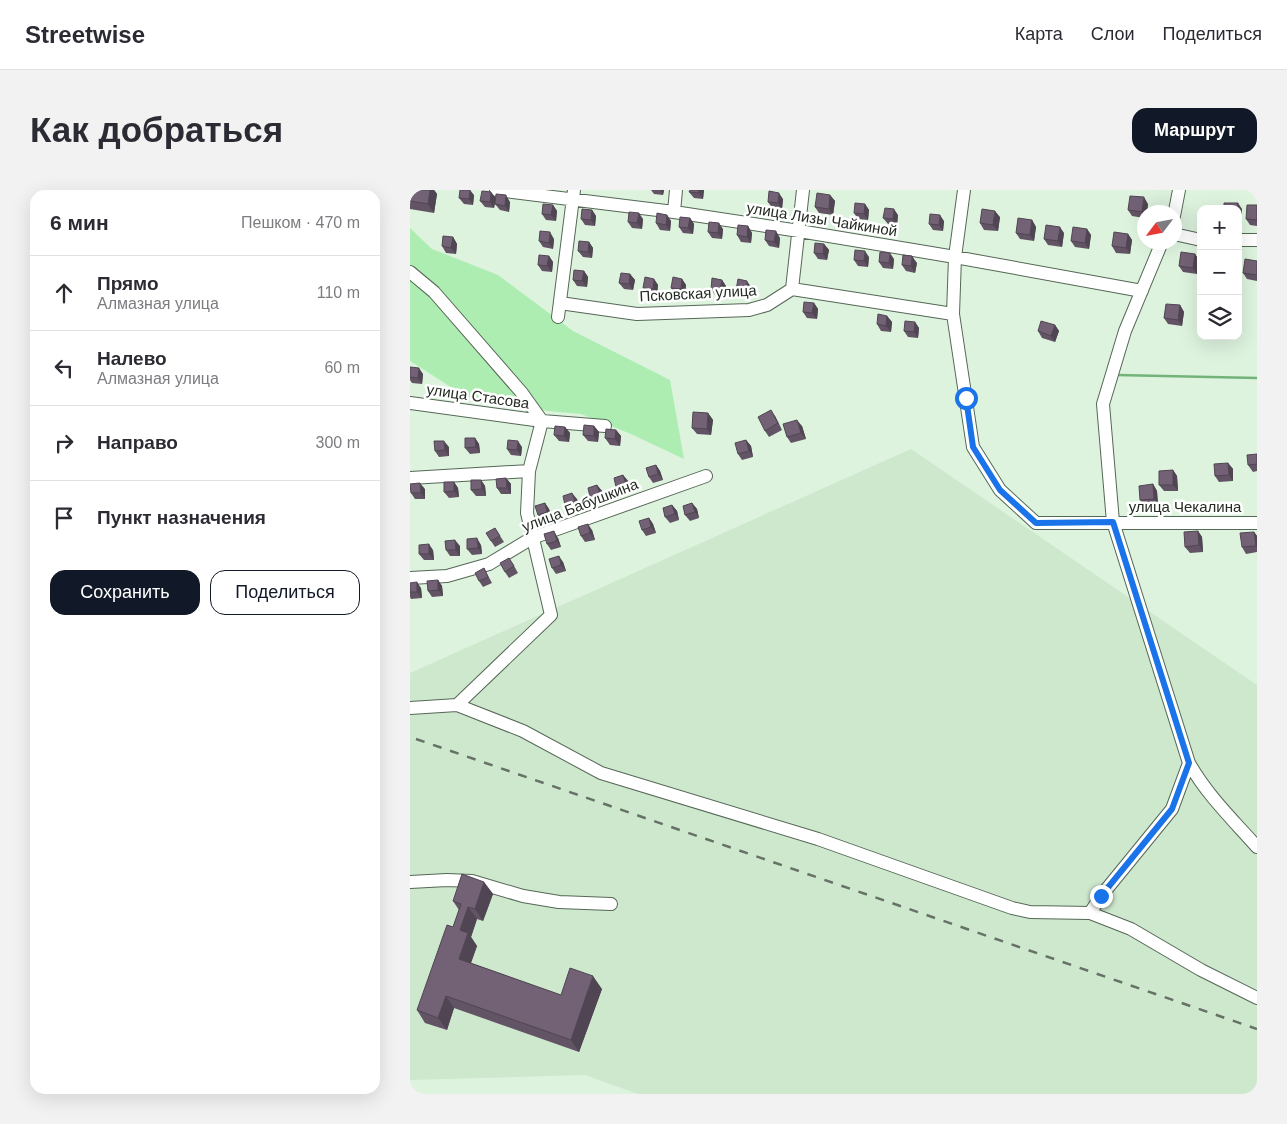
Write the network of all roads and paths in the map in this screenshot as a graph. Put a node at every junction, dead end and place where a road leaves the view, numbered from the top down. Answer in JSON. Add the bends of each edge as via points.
{"nodes":[{"id":1,"x":496,"y":190,"type":"edge"},
{"id":2,"x":676,"y":190,"type":"edge"},
{"id":3,"x":804,"y":190,"type":"edge"},
{"id":4,"x":964,"y":190,"type":"edge"},
{"id":5,"x":1179,"y":190,"type":"edge"},
{"id":6,"x":511,"y":192,"type":"edge"},
{"id":7,"x":573,"y":195,"type":"edge"},
{"id":8,"x":1176,"y":205,"type":"edge"},
{"id":9,"x":674,"y":212,"type":"junction"},
{"id":10,"x":799,"y":231,"type":"junction"},
{"id":11,"x":1182,"y":236,"type":"edge"},
{"id":12,"x":1197,"y":240,"type":"edge"},
{"id":13,"x":1242,"y":240,"type":"edge"},
{"id":14,"x":1257,"y":240,"type":"edge"},
{"id":15,"x":1159,"y":250,"type":"edge"},
{"id":16,"x":955,"y":256,"type":"junction"},
{"id":17,"x":410,"y":272,"type":"edge"},
{"id":18,"x":792,"y":289,"type":"junction"},
{"id":19,"x":1142,"y":291,"type":"junction"},
{"id":20,"x":953,"y":314,"type":"junction"},
{"id":21,"x":410,"y":403,"type":"edge"},
{"id":22,"x":542,"y":421,"type":"junction"},
{"id":23,"x":605,"y":426,"type":"dead end"},
{"id":24,"x":529,"y":471,"type":"junction"},
{"id":25,"x":706,"y":476,"type":"dead end"},
{"id":26,"x":410,"y":478,"type":"edge"},
{"id":27,"x":1113,"y":522,"type":"junction"},
{"id":28,"x":1257,"y":523,"type":"edge"},
{"id":29,"x":532,"y":538,"type":"junction"},
{"id":30,"x":410,"y":578,"type":"edge"},
{"id":31,"x":457,"y":705,"type":"junction"},
{"id":32,"x":410,"y":708,"type":"edge"},
{"id":33,"x":1189,"y":763,"type":"junction"},
{"id":34,"x":1257,"y":847,"type":"edge"},
{"id":35,"x":410,"y":882,"type":"edge"},
{"id":36,"x":611,"y":904,"type":"dead end"},
{"id":37,"x":1090,"y":913,"type":"junction"},
{"id":38,"x":1257,"y":998,"type":"edge"}],
"edges":[{"from":1,"to":6,"type":"street","name":"улица Лизы Чайкиной"},
{"from":2,"to":9,"type":"street"},
{"from":3,"to":10,"type":"street"},
{"from":4,"to":16,"type":"street","name":"улица Чекалина"},
{"from":5,"to":8,"type":"street"},
{"from":6,"to":7,"type":"street","name":"улица Лизы Чайкиной"},
{"from":7,"to":9,"type":"street","name":"улица Лизы Чайкиной"},
{"from":7,"to":18,"type":"street","name":"Псковская улица","via":[[559,310],[637,314],[750,310],[767,305]]},
{"from":9,"to":10,"type":"street","name":"улица Лизы Чайкиной"},
{"from":10,"to":16,"type":"street","name":"улица Лизы Чайкиной"},
{"from":10,"to":18,"type":"street"},
{"from":11,"to":12,"type":"street"},
{"from":13,"to":14,"type":"street"},
{"from":15,"to":19,"type":"street"},
{"from":16,"to":19,"type":"street","name":"улица Лизы Чайкиной"},
{"from":16,"to":20,"type":"street","name":"улица Чекалина"},
{"from":17,"to":22,"type":"street","via":[[434,292]]},
{"from":18,"to":20,"type":"street"},
{"from":19,"to":27,"type":"street","via":[[1124,330],[1102,404]]},
{"from":20,"to":27,"type":"street","name":"улица Чекалина","via":[[973,447],[1000,490],[1036,523]]},
{"from":21,"to":22,"type":"street","name":"улица Стасова"},
{"from":22,"to":23,"type":"street","name":"улица Стасова"},
{"from":22,"to":24,"type":"street"},
{"from":24,"to":26,"type":"street"},
{"from":24,"to":29,"type":"street","via":[[527,513]]},
{"from":25,"to":29,"type":"street","name":"улица Бабушкина"},
{"from":27,"to":28,"type":"street","name":"улица Чекалина"},
{"from":27,"to":33,"type":"street"},
{"from":29,"to":30,"type":"street","name":"улица Бабушкина","via":[[489,564],[447,576]]},
{"from":29,"to":31,"type":"street","via":[[551,615]]},
{"from":31,"to":32,"type":"street"},
{"from":31,"to":37,"type":"street","via":[[523,731],[601,773],[818,839],[1012,908],[1030,912]]},
{"from":33,"to":34,"type":"street","via":[[1220,807]]},
{"from":33,"to":37,"type":"street","via":[[1172,809]]},
{"from":35,"to":36,"type":"street","via":[[472,881],[523,896],[559,902]]},
{"from":37,"to":38,"type":"street","via":[[1132,929],[1201,970]]}]}
